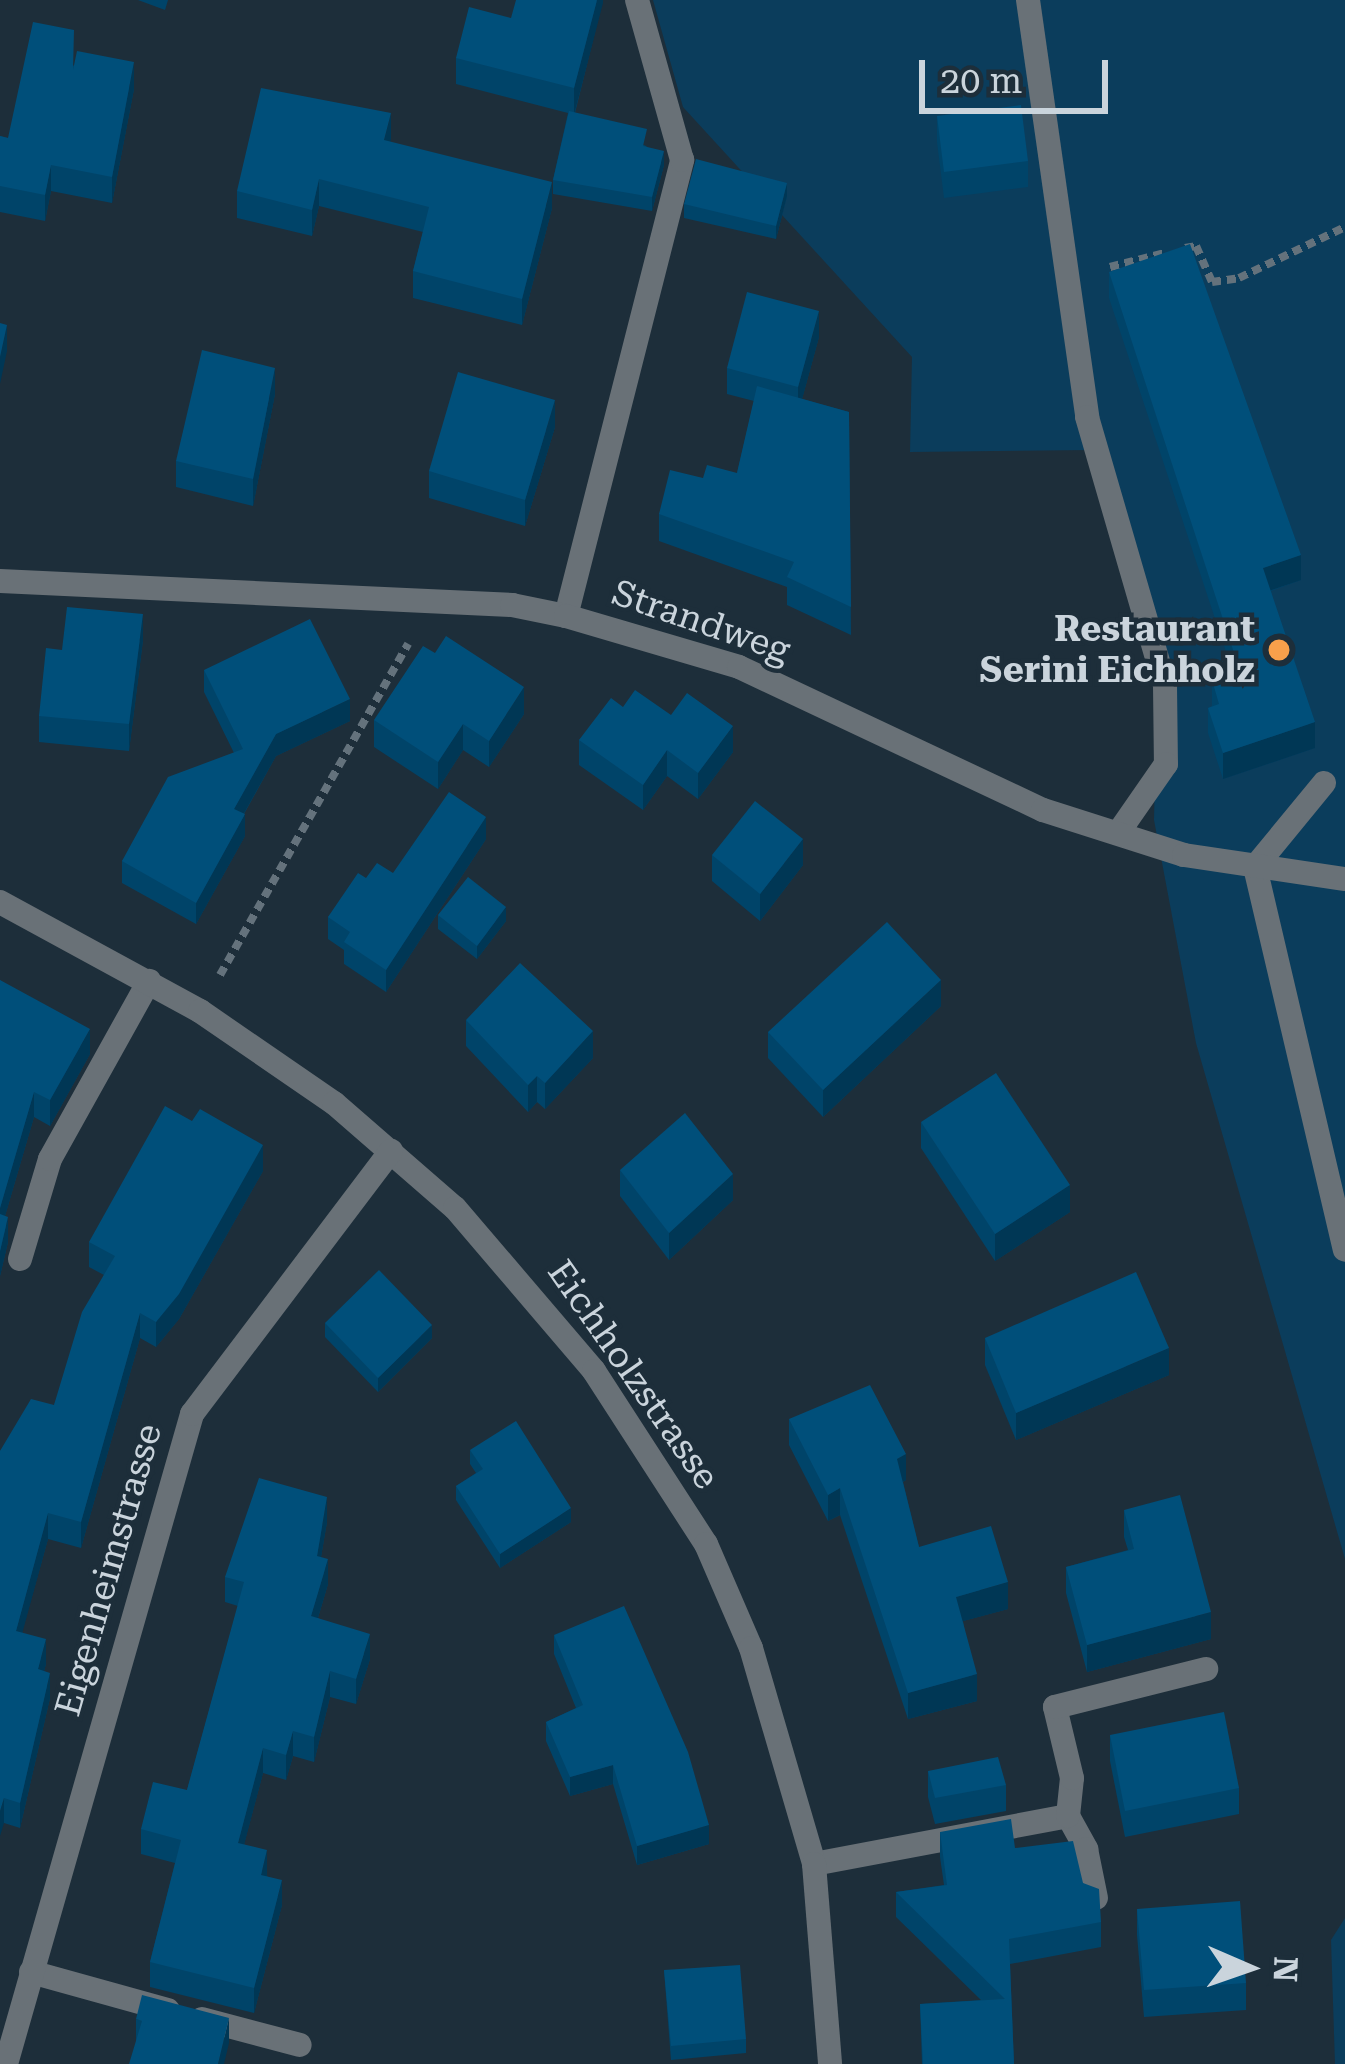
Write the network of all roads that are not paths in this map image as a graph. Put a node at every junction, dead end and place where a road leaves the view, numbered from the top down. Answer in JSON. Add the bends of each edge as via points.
{"nodes":[{"id":1,"x":637,"y":0,"type":"edge"},
{"id":2,"x":1028,"y":0,"type":"edge"},
{"id":3,"x":0,"y":580,"type":"edge"},
{"id":4,"x":566,"y":616,"type":"junction"},
{"id":5,"x":1324,"y":783,"type":"dead end"},
{"id":6,"x":1118,"y":833,"type":"junction"},
{"id":7,"x":1255,"y":867,"type":"junction"},
{"id":8,"x":1345,"y":879,"type":"edge"},
{"id":9,"x":0,"y":902,"type":"edge"},
{"id":10,"x":148,"y":981,"type":"junction"},
{"id":11,"x":391,"y":1151,"type":"junction"},
{"id":12,"x":1345,"y":1250,"type":"edge"},
{"id":13,"x":20,"y":1259,"type":"dead end"},
{"id":14,"x":1206,"y":1669,"type":"dead end"},
{"id":15,"x":1068,"y":1816,"type":"junction"},
{"id":16,"x":814,"y":1864,"type":"junction"},
{"id":17,"x":1096,"y":1898,"type":"edge"},
{"id":18,"x":31,"y":1972,"type":"junction"},
{"id":19,"x":300,"y":2045,"type":"dead end"},
{"id":20,"x":6,"y":2064,"type":"edge"},
{"id":21,"x":830,"y":2064,"type":"edge"}],
"edges":[{"from":1,"to":4,"type":"street","via":[[682,160]]},
{"from":2,"to":6,"type":"street","via":[[1099,470],[1156,633],[1168,708],[1166,764]]},
{"from":3,"to":4,"type":"street","name":"Strandweg","via":[[433,601]]},
{"from":4,"to":6,"type":"street","name":"Strandweg","via":[[739,667],[1043,810]]},
{"from":5,"to":7,"type":"street"},
{"from":6,"to":7,"type":"street","name":"Strandweg"},
{"from":7,"to":8,"type":"street","name":"Strandweg"},
{"from":7,"to":12,"type":"street"},
{"from":9,"to":10,"type":"street","name":"Eichholzstrasse"},
{"from":10,"to":11,"type":"street","name":"Eichholzstrasse","via":[[269,1054]]},
{"from":10,"to":13,"type":"street","via":[[50,1159]]},
{"from":11,"to":16,"type":"street","name":"Eichholzstrasse","via":[[525,1282],[594,1371],[706,1544],[758,1668]]},
{"from":11,"to":18,"type":"street","name":"Eigenheimstrasse","via":[[192,1414]]},
{"from":14,"to":15,"type":"street","via":[[1055,1707],[1072,1778]]},
{"from":15,"to":16,"type":"street"},
{"from":15,"to":17,"type":"street","via":[[1086,1849]]},
{"from":16,"to":21,"type":"street","name":"Eichholzstrasse"},
{"from":18,"to":19,"type":"street"},
{"from":18,"to":20,"type":"street","name":"Eigenheimstrasse"}]}
